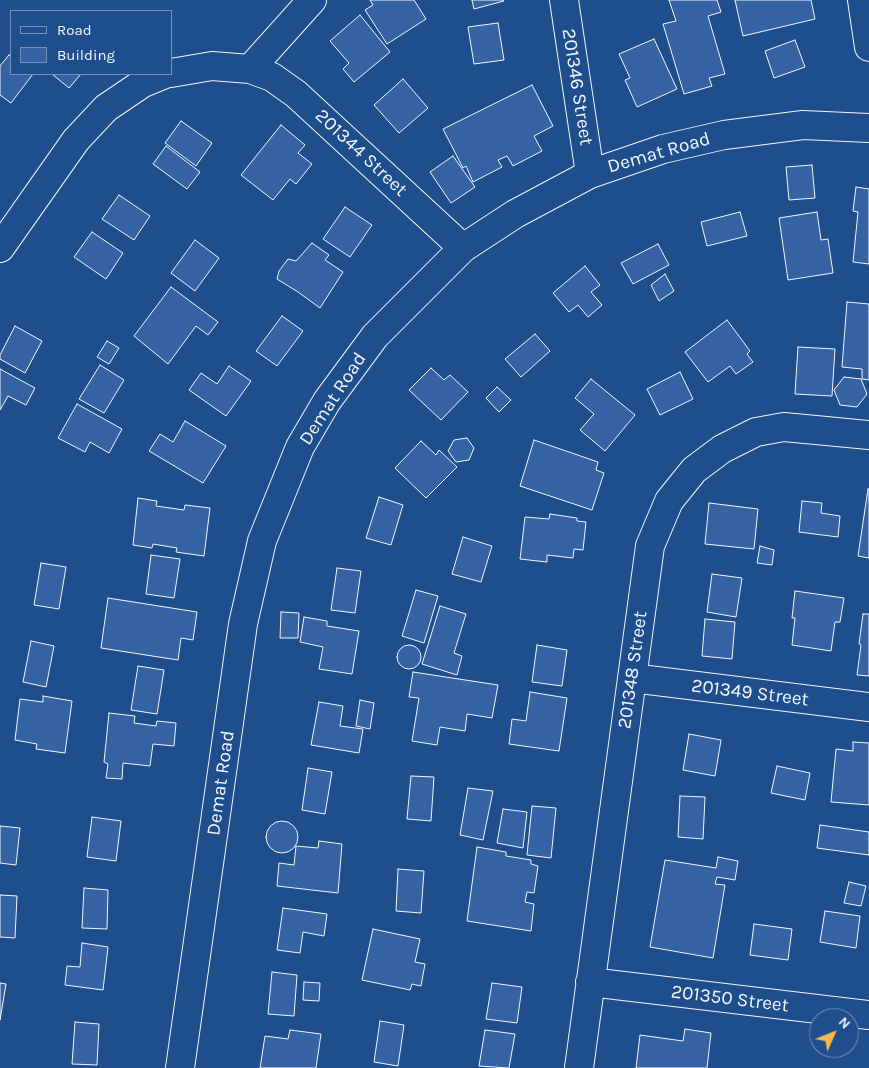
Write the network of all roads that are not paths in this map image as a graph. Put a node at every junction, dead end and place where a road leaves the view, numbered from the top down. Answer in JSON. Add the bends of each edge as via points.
{"nodes":[{"id":1,"x":312,"y":0,"type":"edge"},
{"id":2,"x":564,"y":0,"type":"edge"},
{"id":3,"x":862,"y":0,"type":"edge"},
{"id":4,"x":869,"y":47,"type":"edge"},
{"id":5,"x":250,"y":69,"type":"junction"},
{"id":6,"x":172,"y":73,"type":"edge"},
{"id":7,"x":163,"y":75,"type":"edge"},
{"id":8,"x":869,"y":128,"type":"edge"},
{"id":9,"x":590,"y":174,"type":"junction"},
{"id":10,"x":0,"y":248,"type":"edge"},
{"id":11,"x":464,"y":248,"type":"junction"},
{"id":12,"x":869,"y":435,"type":"edge"},
{"id":13,"x":632,"y":678,"type":"junction"},
{"id":14,"x":869,"y":707,"type":"edge"},
{"id":15,"x":590,"y":982,"type":"junction"},
{"id":16,"x":869,"y":1016,"type":"edge"},
{"id":17,"x":180,"y":1068,"type":"edge"},
{"id":18,"x":578,"y":1068,"type":"edge"}],
"edges":[{"from":1,"to":5,"type":"street"},
{"from":2,"to":9,"type":"street","name":"201346 Street"},
{"from":3,"to":4,"type":"street"},
{"from":5,"to":6,"type":"street","name":"201344 Street","via":[[212,66]]},
{"from":5,"to":11,"type":"street","name":"201344 Street","via":[[272,77],[296,94]]},
{"from":7,"to":10,"type":"street","via":[[143,83],[106,108],[76,140]]},
{"from":8,"to":9,"type":"street","name":"Demat Road","via":[[803,125],[724,135],[663,149]]},
{"from":9,"to":11,"type":"street","name":"Demat Road","via":[[515,214]]},
{"from":11,"to":17,"type":"street","name":"Demat Road","via":[[375,336],[327,401],[300,447],[262,541],[243,624]]},
{"from":12,"to":13,"type":"street","name":"201348 Street","via":[[784,427],[756,432],[722,449],[694,470],[669,501],[650,546]]},
{"from":13,"to":14,"type":"street","name":"201349 Street"},
{"from":13,"to":15,"type":"street","name":"201348 Street"},
{"from":15,"to":16,"type":"street","name":"201350 Street"},
{"from":15,"to":18,"type":"street","name":"201348 Street"}]}
